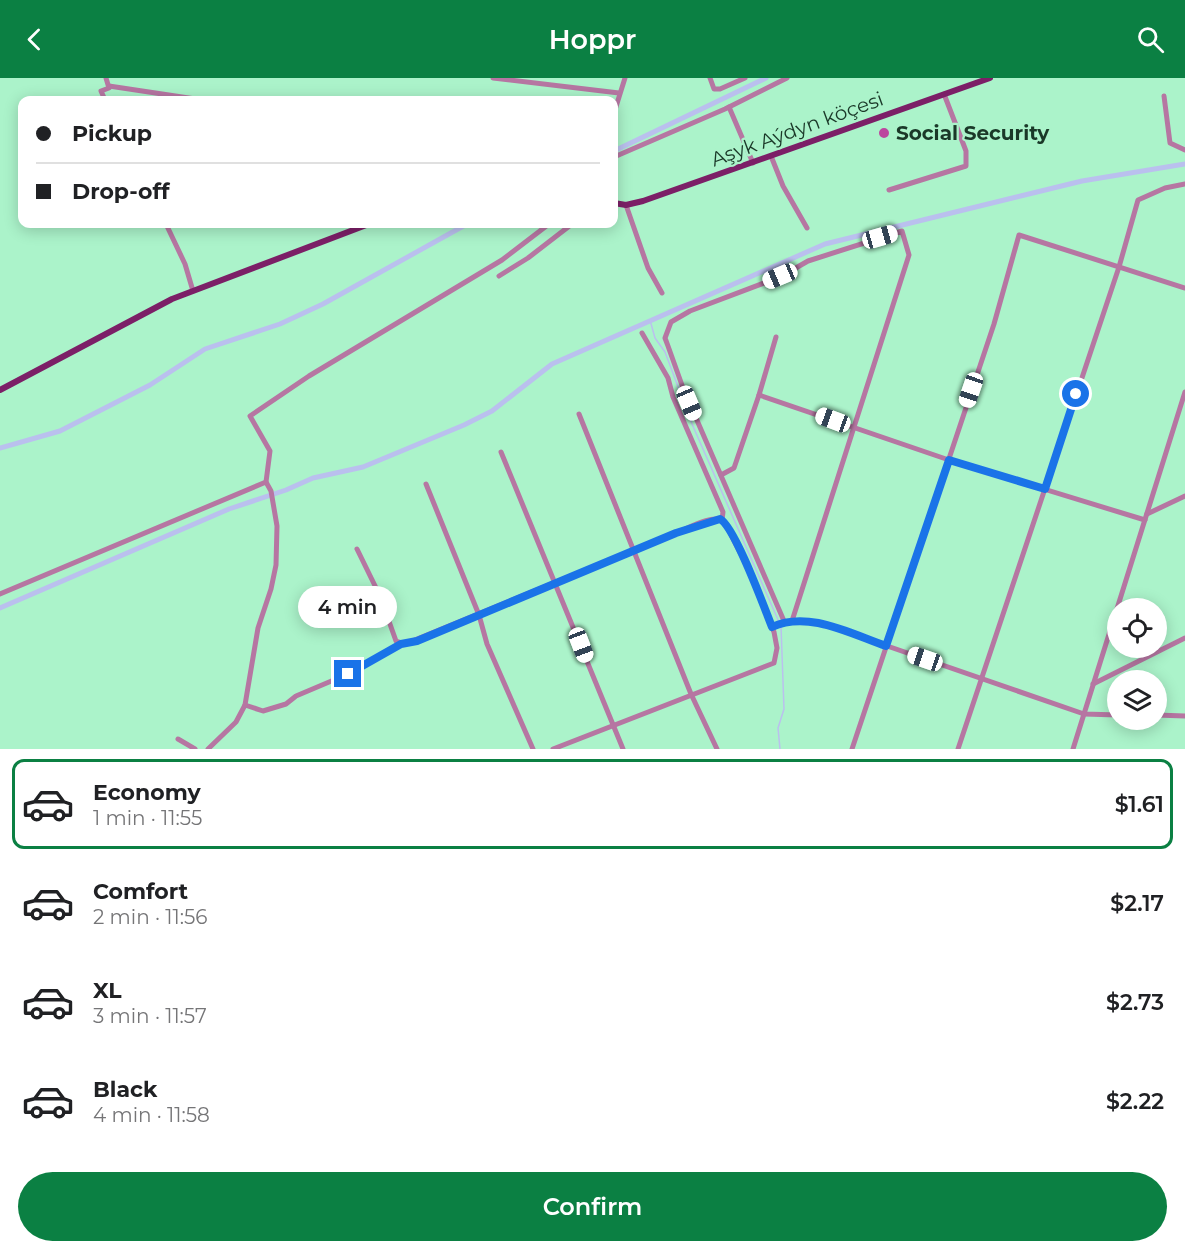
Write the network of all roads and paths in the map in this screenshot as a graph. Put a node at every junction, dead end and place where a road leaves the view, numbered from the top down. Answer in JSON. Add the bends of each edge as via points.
{"nodes":[{"id":1,"x":106,"y":78,"type":"edge"},
{"id":2,"x":493,"y":78,"type":"edge"},
{"id":3,"x":625,"y":78,"type":"edge"},
{"id":4,"x":710,"y":78,"type":"edge"},
{"id":5,"x":745,"y":78,"type":"edge"},
{"id":6,"x":788,"y":78,"type":"edge"},
{"id":7,"x":990,"y":78,"type":"edge"},
{"id":8,"x":109,"y":86,"type":"junction"},
{"id":9,"x":619,"y":93,"type":"junction"},
{"id":10,"x":944,"y":94,"type":"junction"},
{"id":11,"x":103,"y":96,"type":"edge"},
{"id":12,"x":175,"y":96,"type":"edge"},
{"id":13,"x":1164,"y":96,"type":"dead end"},
{"id":14,"x":618,"y":97,"type":"edge"},
{"id":15,"x":729,"y":107,"type":"junction"},
{"id":16,"x":1185,"y":150,"type":"edge"},
{"id":17,"x":618,"y":155,"type":"edge"},
{"id":18,"x":771,"y":156,"type":"junction"},
{"id":19,"x":753,"y":163,"type":"junction"},
{"id":20,"x":1185,"y":184,"type":"edge"},
{"id":21,"x":889,"y":190,"type":"dead end"},
{"id":22,"x":618,"y":204,"type":"edge"},
{"id":23,"x":626,"y":205,"type":"junction"},
{"id":24,"x":168,"y":228,"type":"edge"},
{"id":25,"x":352,"y":228,"type":"edge"},
{"id":26,"x":544,"y":228,"type":"edge"},
{"id":27,"x":567,"y":228,"type":"edge"},
{"id":28,"x":807,"y":228,"type":"dead end"},
{"id":29,"x":1119,"y":267,"type":"junction"},
{"id":30,"x":499,"y":276,"type":"dead end"},
{"id":31,"x":1185,"y":288,"type":"edge"},
{"id":32,"x":193,"y":291,"type":"junction"},
{"id":33,"x":662,"y":293,"type":"dead end"},
{"id":34,"x":642,"y":333,"type":"dead end"},
{"id":35,"x":776,"y":337,"type":"dead end"},
{"id":36,"x":0,"y":390,"type":"edge"},
{"id":37,"x":1185,"y":392,"type":"edge"},
{"id":38,"x":759,"y":395,"type":"junction"},
{"id":39,"x":579,"y":414,"type":"dead end"},
{"id":40,"x":854,"y":427,"type":"junction"},
{"id":41,"x":501,"y":452,"type":"dead end"},
{"id":42,"x":949,"y":460,"type":"junction"},
{"id":43,"x":721,"y":475,"type":"junction"},
{"id":44,"x":266,"y":482,"type":"junction"},
{"id":45,"x":426,"y":484,"type":"dead end"},
{"id":46,"x":1045,"y":489,"type":"junction"},
{"id":47,"x":1185,"y":495,"type":"edge"},
{"id":48,"x":1146,"y":517,"type":"junction"},
{"id":49,"x":722,"y":520,"type":"junction"},
{"id":50,"x":357,"y":549,"type":"dead end"},
{"id":51,"x":633,"y":550,"type":"junction"},
{"id":52,"x":556,"y":584,"type":"junction"},
{"id":53,"x":0,"y":594,"type":"edge"},
{"id":54,"x":479,"y":615,"type":"junction"},
{"id":55,"x":792,"y":621,"type":"junction"},
{"id":56,"x":784,"y":622,"type":"junction"},
{"id":57,"x":774,"y":627,"type":"junction"},
{"id":58,"x":1185,"y":638,"type":"edge"},
{"id":59,"x":401,"y":644,"type":"junction"},
{"id":60,"x":886,"y":646,"type":"junction"},
{"id":61,"x":983,"y":679,"type":"junction"},
{"id":62,"x":1094,"y":684,"type":"junction"},
{"id":63,"x":691,"y":694,"type":"junction"},
{"id":64,"x":249,"y":706,"type":"junction"},
{"id":65,"x":1084,"y":714,"type":"junction"},
{"id":66,"x":1107,"y":715,"type":"edge"},
{"id":67,"x":1167,"y":715,"type":"edge"},
{"id":68,"x":1185,"y":716,"type":"edge"},
{"id":69,"x":612,"y":725,"type":"junction"},
{"id":70,"x":178,"y":739,"type":"dead end"},
{"id":71,"x":195,"y":749,"type":"edge"},
{"id":72,"x":208,"y":749,"type":"edge"},
{"id":73,"x":533,"y":749,"type":"edge"},
{"id":74,"x":553,"y":749,"type":"edge"},
{"id":75,"x":623,"y":749,"type":"edge"},
{"id":76,"x":717,"y":749,"type":"edge"},
{"id":77,"x":852,"y":749,"type":"edge"},
{"id":78,"x":958,"y":749,"type":"edge"},
{"id":79,"x":1073,"y":749,"type":"edge"}],
"edges":[{"from":1,"to":8,"type":"street"},
{"from":2,"to":9,"type":"street"},
{"from":3,"to":9,"type":"street"},
{"from":4,"to":5,"type":"street","via":[[714,88],[720,89]]},
{"from":6,"to":15,"type":"street"},
{"from":7,"to":10,"type":"main road","name":"Aşyk Aýdyn köçesi"},
{"from":8,"to":11,"type":"street","via":[[101,91]]},
{"from":8,"to":12,"type":"street"},
{"from":9,"to":14,"type":"street"},
{"from":10,"to":18,"type":"main road","name":"Aşyk Aýdyn köçesi"},
{"from":10,"to":21,"type":"street","via":[[966,151],[966,166]]},
{"from":13,"to":16,"type":"street","via":[[1170,143]]},
{"from":15,"to":17,"type":"street"},
{"from":15,"to":19,"type":"street"},
{"from":18,"to":19,"type":"main road","name":"Aşyk Aýdyn köçesi"},
{"from":18,"to":28,"type":"street"},
{"from":19,"to":23,"type":"main road","name":"Aşyk Aýdyn köçesi"},
{"from":20,"to":29,"type":"street","via":[[1138,200]]},
{"from":22,"to":23,"type":"main road","name":"Aşyk Aýdyn köçesi"},
{"from":23,"to":33,"type":"street","via":[[648,268]]},
{"from":24,"to":32,"type":"street"},
{"from":25,"to":32,"type":"main road"},
{"from":26,"to":44,"type":"street","via":[[502,260],[250,416],[271,459]]},
{"from":27,"to":30,"type":"street"},
{"from":29,"to":31,"type":"street"},
{"from":29,"to":42,"type":"street","via":[[1019,235]]},
{"from":29,"to":46,"type":"street"},
{"from":32,"to":36,"type":"main road","via":[[172,298]]},
{"from":34,"to":49,"type":"street","via":[[668,378],[723,512]]},
{"from":35,"to":38,"type":"street"},
{"from":37,"to":48,"type":"street"},
{"from":38,"to":40,"type":"street"},
{"from":38,"to":43,"type":"street","via":[[734,468]]},
{"from":39,"to":51,"type":"street"},
{"from":40,"to":42,"type":"street"},
{"from":40,"to":43,"type":"street","via":[[909,255],[902,231],[808,261],[671,322],[666,333],[668,346]]},
{"from":40,"to":55,"type":"street"},
{"from":41,"to":52,"type":"street"},
{"from":42,"to":46,"type":"street"},
{"from":42,"to":60,"type":"street"},
{"from":43,"to":56,"type":"street"},
{"from":44,"to":53,"type":"street"},
{"from":44,"to":64,"type":"street","via":[[277,526],[277,557],[258,628]]},
{"from":45,"to":54,"type":"street"},
{"from":46,"to":48,"type":"street"},
{"from":46,"to":61,"type":"street"},
{"from":47,"to":48,"type":"street"},
{"from":48,"to":62,"type":"street"},
{"from":49,"to":51,"type":"street","via":[[709,520]]},
{"from":49,"to":57,"type":"street"},
{"from":50,"to":59,"type":"street","via":[[396,641]]},
{"from":51,"to":52,"type":"street"},
{"from":51,"to":63,"type":"street"},
{"from":52,"to":54,"type":"street"},
{"from":52,"to":69,"type":"street"},
{"from":54,"to":59,"type":"street"},
{"from":54,"to":73,"type":"street","via":[[487,644]]},
{"from":55,"to":56,"type":"street"},
{"from":55,"to":60,"type":"street","via":[[835,628]]},
{"from":56,"to":57,"type":"street"},
{"from":57,"to":63,"type":"street","via":[[774,663]]},
{"from":58,"to":62,"type":"street"},
{"from":59,"to":64,"type":"street","via":[[286,704],[267,711]]},
{"from":60,"to":61,"type":"street"},
{"from":60,"to":77,"type":"street"},
{"from":61,"to":65,"type":"street"},
{"from":61,"to":78,"type":"street"},
{"from":62,"to":65,"type":"street"},
{"from":63,"to":69,"type":"street"},
{"from":63,"to":76,"type":"street"},
{"from":64,"to":72,"type":"street"},
{"from":65,"to":66,"type":"street"},
{"from":65,"to":79,"type":"street"},
{"from":67,"to":68,"type":"street"},
{"from":69,"to":74,"type":"street"},
{"from":69,"to":75,"type":"street"},
{"from":70,"to":71,"type":"street"}]}
